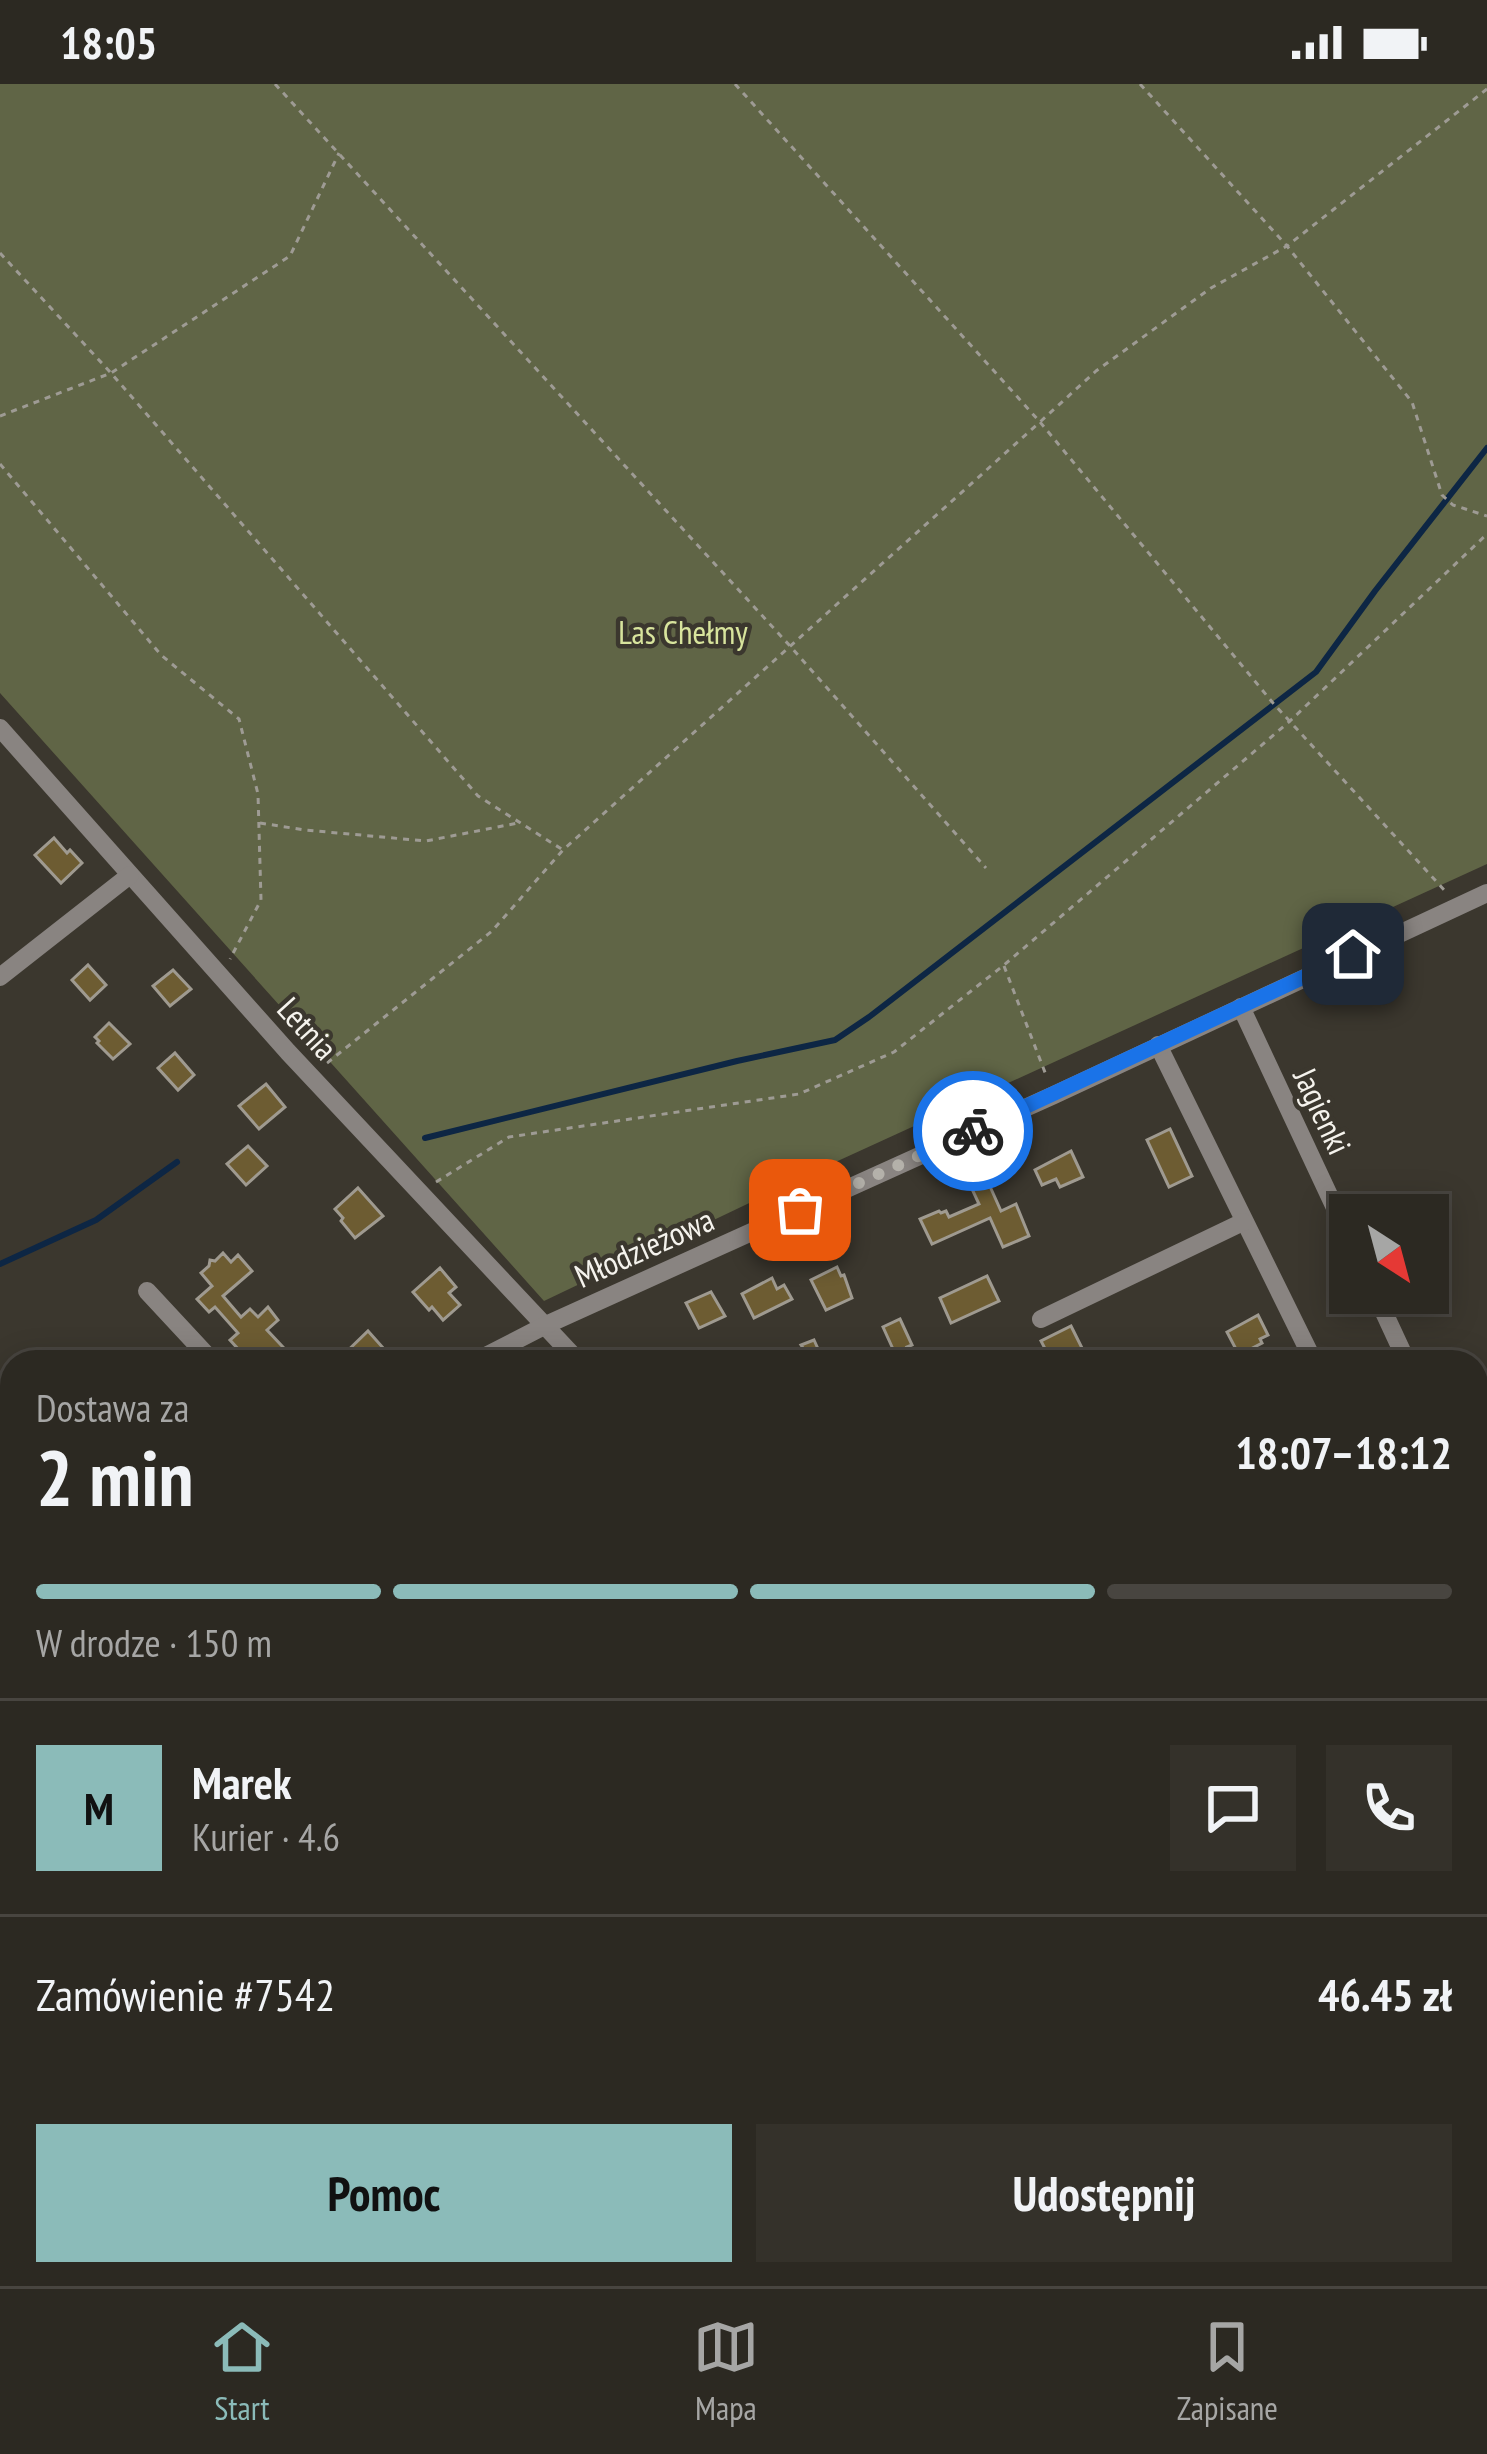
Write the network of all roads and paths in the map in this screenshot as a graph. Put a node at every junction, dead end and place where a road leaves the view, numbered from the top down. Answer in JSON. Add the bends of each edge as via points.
{"nodes":[{"id":1,"x":275,"y":84,"type":"edge"},
{"id":2,"x":735,"y":84,"type":"edge"},
{"id":3,"x":1140,"y":84,"type":"edge"},
{"id":4,"x":1487,"y":89,"type":"edge"},
{"id":5,"x":339,"y":153,"type":"junction"},
{"id":6,"x":1288,"y":246,"type":"junction"},
{"id":7,"x":0,"y":253,"type":"edge"},
{"id":8,"x":111,"y":373,"type":"junction"},
{"id":9,"x":0,"y":416,"type":"edge"},
{"id":10,"x":1040,"y":422,"type":"junction"},
{"id":11,"x":0,"y":464,"type":"edge"},
{"id":12,"x":1487,"y":516,"type":"edge"},
{"id":13,"x":1487,"y":534,"type":"edge"},
{"id":14,"x":790,"y":646,"type":"junction"},
{"id":15,"x":1290,"y":721,"type":"junction"},
{"id":16,"x":0,"y":728,"type":"edge"},
{"id":17,"x":519,"y":822,"type":"junction"},
{"id":18,"x":259,"y":823,"type":"junction"},
{"id":19,"x":563,"y":850,"type":"junction"},
{"id":20,"x":986,"y":868,"type":"dead end"},
{"id":21,"x":130,"y":874,"type":"junction"},
{"id":22,"x":1487,"y":893,"type":"edge"},
{"id":23,"x":1462,"y":904,"type":"junction"},
{"id":24,"x":1004,"y":964,"type":"junction"},
{"id":25,"x":220,"y":976,"type":"junction"},
{"id":26,"x":0,"y":977,"type":"edge"},
{"id":27,"x":1241,"y":1007,"type":"junction"},
{"id":28,"x":1158,"y":1045,"type":"junction"},
{"id":29,"x":310,"y":1076,"type":"junction"},
{"id":30,"x":1054,"y":1095,"type":"junction"},
{"id":31,"x":419,"y":1192,"type":"junction"},
{"id":32,"x":1329,"y":1195,"type":"edge"},
{"id":33,"x":1243,"y":1222,"type":"junction"},
{"id":34,"x":147,"y":1292,"type":"dead end"},
{"id":35,"x":1385,"y":1314,"type":"edge"},
{"id":36,"x":1041,"y":1319,"type":"dead end"},
{"id":37,"x":546,"y":1325,"type":"junction"},
{"id":38,"x":202,"y":1350,"type":"edge"},
{"id":39,"x":497,"y":1350,"type":"edge"},
{"id":40,"x":568,"y":1350,"type":"edge"},
{"id":41,"x":1308,"y":1350,"type":"edge"},
{"id":42,"x":1401,"y":1350,"type":"edge"}],
"edges":[{"from":1,"to":5,"type":"path"},
{"from":2,"to":10,"type":"path"},
{"from":3,"to":6,"type":"path"},
{"from":4,"to":6,"type":"path"},
{"from":5,"to":8,"type":"path","via":[[290,256]]},
{"from":5,"to":14,"type":"path"},
{"from":6,"to":10,"type":"path","via":[[1211,288]]},
{"from":6,"to":12,"type":"path","via":[[1412,402],[1442,495]]},
{"from":7,"to":8,"type":"path"},
{"from":8,"to":9,"type":"path"},
{"from":8,"to":17,"type":"path","via":[[478,796]]},
{"from":10,"to":14,"type":"path"},
{"from":10,"to":15,"type":"path"},
{"from":11,"to":18,"type":"path","via":[[161,655],[239,719]]},
{"from":13,"to":15,"type":"path"},
{"from":14,"to":19,"type":"path"},
{"from":14,"to":20,"type":"path"},
{"from":15,"to":23,"type":"path"},
{"from":15,"to":24,"type":"path"},
{"from":16,"to":21,"type":"street","name":"Letnia"},
{"from":17,"to":18,"type":"path","via":[[426,841]]},
{"from":17,"to":19,"type":"path"},
{"from":18,"to":25,"type":"path","via":[[261,900]]},
{"from":19,"to":29,"type":"path","via":[[492,931]]},
{"from":21,"to":25,"type":"street","name":"Letnia"},
{"from":21,"to":26,"type":"street"},
{"from":22,"to":23,"type":"street","name":"Młodzieżowa"},
{"from":23,"to":27,"type":"street","name":"Młodzieżowa"},
{"from":24,"to":30,"type":"path"},
{"from":24,"to":31,"type":"path","via":[[894,1052],[799,1094],[508,1137]]},
{"from":25,"to":29,"type":"street","name":"Letnia"},
{"from":27,"to":28,"type":"street","name":"Młodzieżowa"},
{"from":27,"to":32,"type":"street","name":"Jagienki"},
{"from":28,"to":30,"type":"street","name":"Młodzieżowa"},
{"from":28,"to":33,"type":"street"},
{"from":29,"to":31,"type":"street","name":"Letnia"},
{"from":30,"to":37,"type":"street","name":"Młodzieżowa"},
{"from":31,"to":37,"type":"street","name":"Letnia"},
{"from":33,"to":36,"type":"street"},
{"from":33,"to":41,"type":"street"},
{"from":34,"to":38,"type":"street"},
{"from":35,"to":42,"type":"street"},
{"from":37,"to":39,"type":"street","name":"Młodzieżowa"},
{"from":37,"to":40,"type":"street","name":"Letnia"}]}
